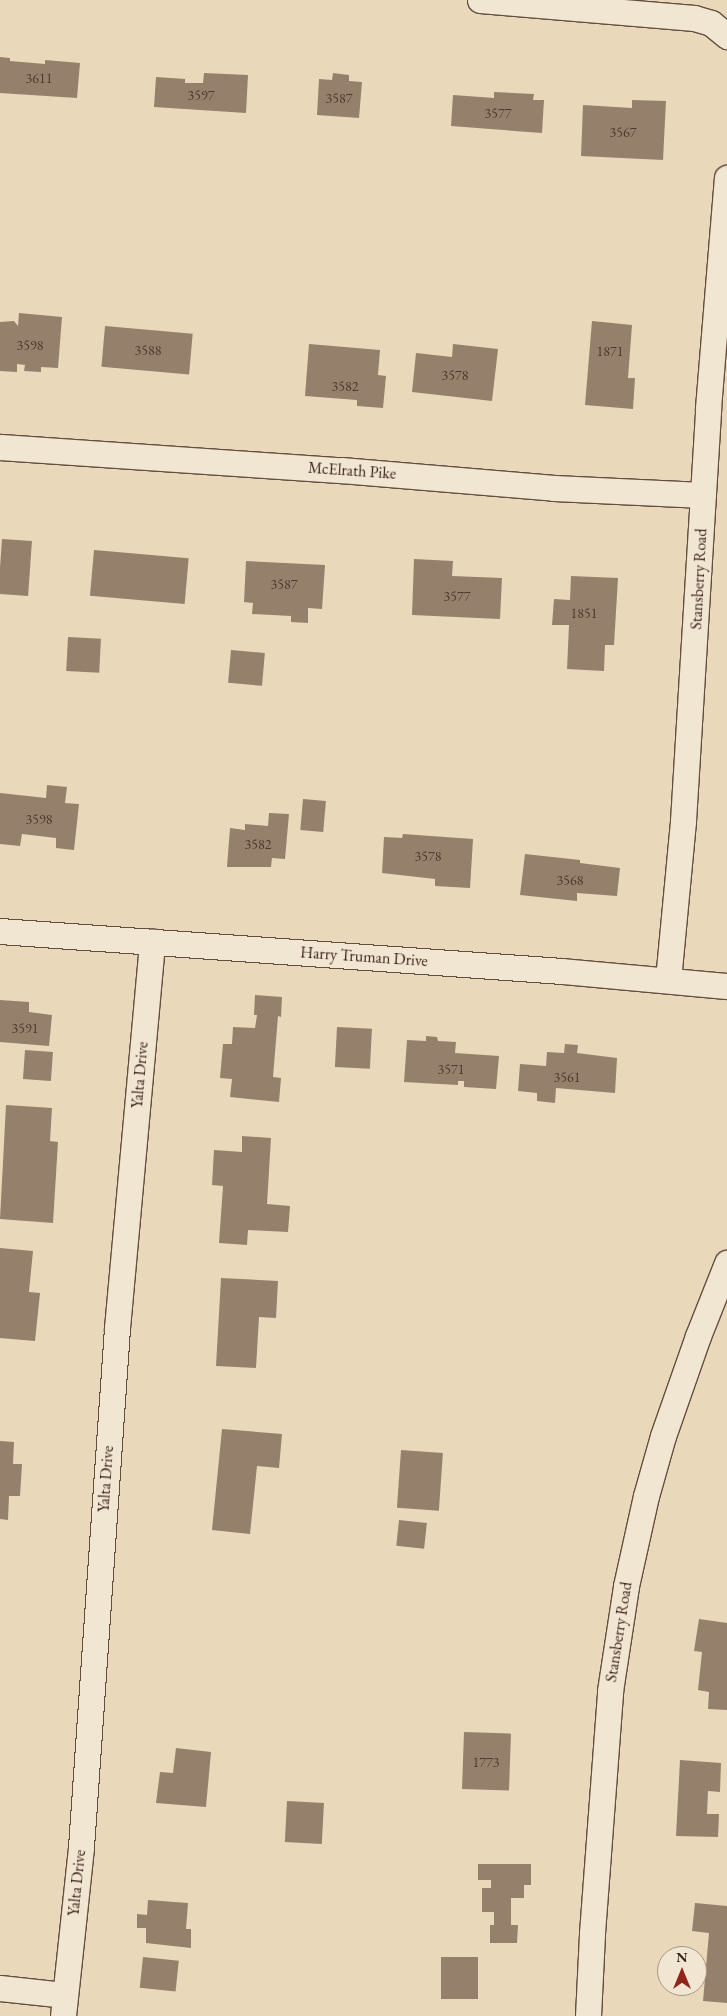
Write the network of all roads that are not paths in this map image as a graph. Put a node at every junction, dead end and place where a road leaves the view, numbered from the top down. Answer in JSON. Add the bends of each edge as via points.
{"nodes":[{"id":1,"x":480,"y":0,"type":"edge"},
{"id":2,"x":727,"y":36,"type":"edge"},
{"id":3,"x":727,"y":178,"type":"edge"},
{"id":4,"x":0,"y":447,"type":"edge"},
{"id":5,"x":703,"y":495,"type":"junction"},
{"id":6,"x":0,"y":931,"type":"edge"},
{"id":7,"x":152,"y":942,"type":"junction"},
{"id":8,"x":668,"y":980,"type":"junction"},
{"id":9,"x":727,"y":986,"type":"edge"},
{"id":10,"x":727,"y":1263,"type":"edge"},
{"id":11,"x":0,"y":1988,"type":"edge"},
{"id":12,"x":63,"y":2005,"type":"edge"},
{"id":13,"x":588,"y":2016,"type":"edge"}],
"edges":[{"from":1,"to":2,"type":"street","via":[[694,18],[711,23]]},
{"from":3,"to":5,"type":"street","name":"Stansberry Road"},
{"from":4,"to":5,"type":"street","name":"McElrath Pike","via":[[554,488]]},
{"from":5,"to":8,"type":"street","name":"Stansberry Road","via":[[691,713]]},
{"from":6,"to":7,"type":"street","name":"Harry Truman Drive"},
{"from":7,"to":8,"type":"street","name":"Harry Truman Drive"},
{"from":7,"to":12,"type":"street","name":"Yalta Drive","via":[[115,1358],[81,1847]]},
{"from":8,"to":9,"type":"street","name":"Harry Truman Drive"},
{"from":10,"to":13,"type":"street","name":"Stansberry Road","via":[[662,1436],[626,1586],[610,1691]]},
{"from":11,"to":12,"type":"street"}]}
